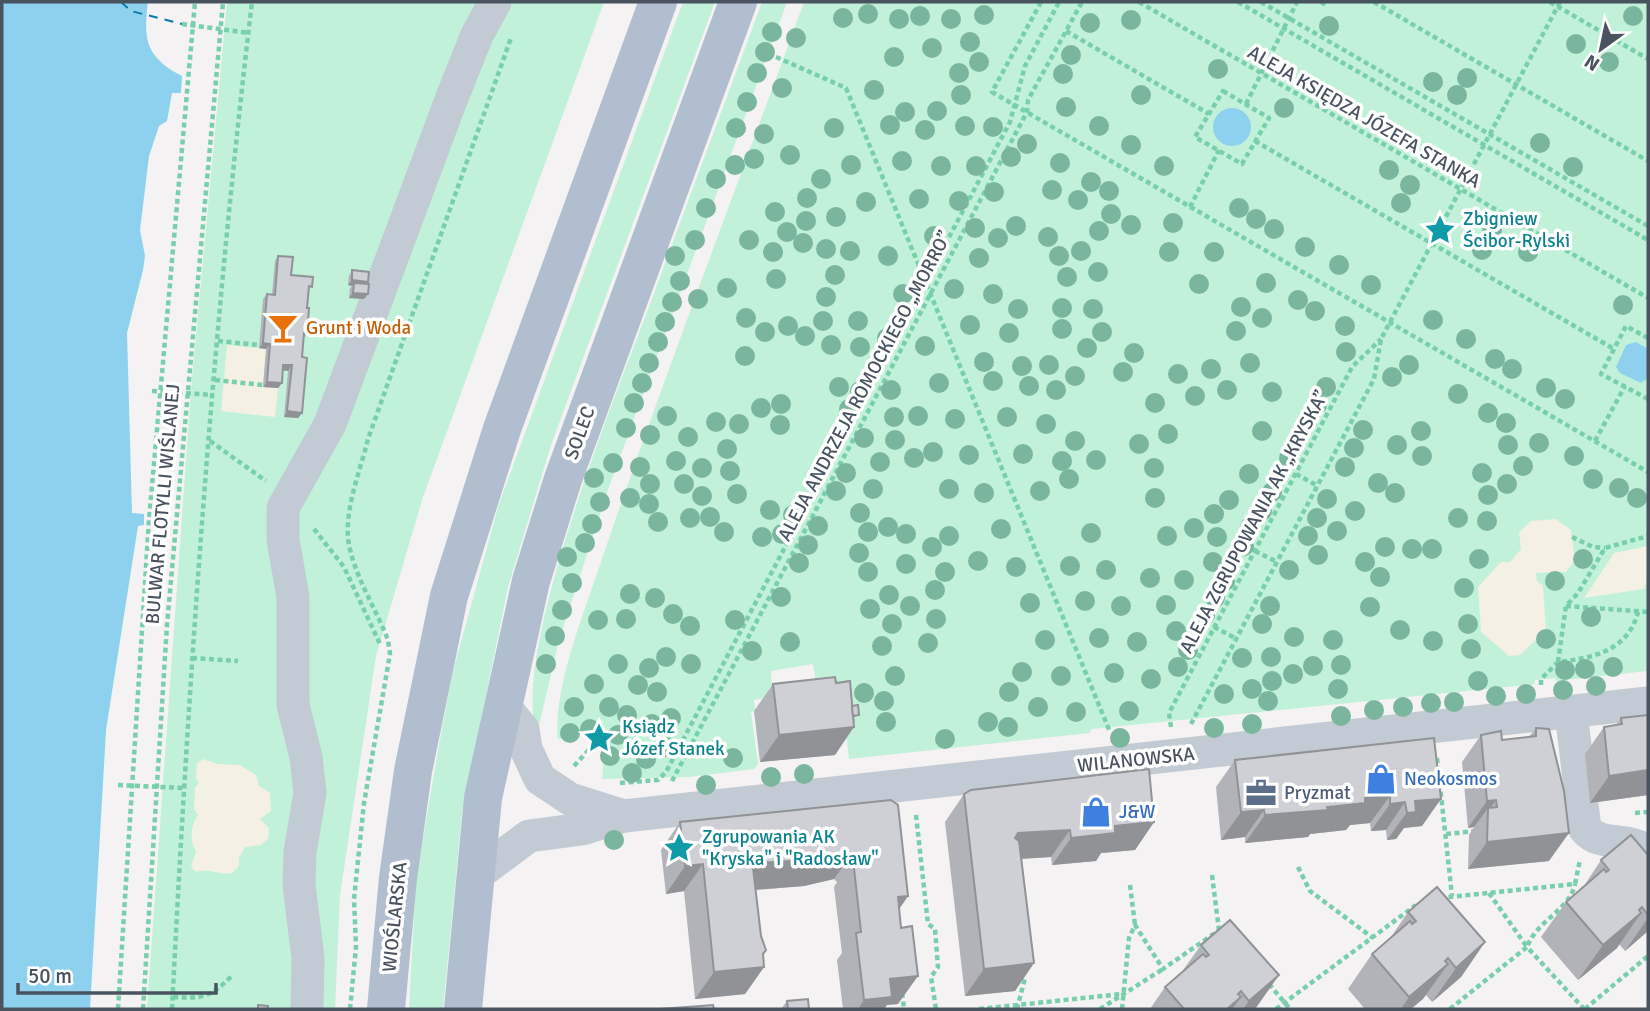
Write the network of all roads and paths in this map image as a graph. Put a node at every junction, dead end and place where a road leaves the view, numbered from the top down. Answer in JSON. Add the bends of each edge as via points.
{"nodes":[{"id":1,"x":195,"y":2,"type":"edge"},
{"id":2,"x":223,"y":2,"type":"edge"},
{"id":3,"x":252,"y":2,"type":"edge"},
{"id":4,"x":495,"y":2,"type":"edge"},
{"id":5,"x":658,"y":2,"type":"edge"},
{"id":6,"x":738,"y":2,"type":"edge"},
{"id":7,"x":1041,"y":2,"type":"edge"},
{"id":8,"x":1059,"y":2,"type":"edge"},
{"id":9,"x":1082,"y":2,"type":"edge"},
{"id":10,"x":1139,"y":2,"type":"edge"},
{"id":11,"x":1238,"y":2,"type":"edge"},
{"id":12,"x":1261,"y":2,"type":"edge"},
{"id":13,"x":1297,"y":2,"type":"edge"},
{"id":14,"x":1321,"y":2,"type":"edge"},
{"id":15,"x":1327,"y":2,"type":"edge"},
{"id":16,"x":1374,"y":2,"type":"edge"},
{"id":17,"x":1550,"y":2,"type":"edge"},
{"id":18,"x":1559,"y":4,"type":"edge"},
{"id":19,"x":1289,"y":18,"type":"junction"},
{"id":20,"x":182,"y":24,"type":"dead end"},
{"id":21,"x":192,"y":26,"type":"junction"},
{"id":22,"x":1284,"y":28,"type":"junction"},
{"id":23,"x":515,"y":29,"type":"dead end"},
{"id":24,"x":219,"y":30,"type":"junction"},
{"id":25,"x":1066,"y":31,"type":"junction"},
{"id":26,"x":248,"y":33,"type":"junction"},
{"id":27,"x":776,"y":57,"type":"dead end"},
{"id":28,"x":1648,"y":58,"type":"edge"},
{"id":29,"x":1261,"y":73,"type":"junction"},
{"id":30,"x":1516,"y":85,"type":"junction"},
{"id":31,"x":1245,"y":104,"type":"junction"},
{"id":32,"x":1016,"y":106,"type":"junction"},
{"id":33,"x":1027,"y":112,"type":"junction"},
{"id":34,"x":1209,"y":114,"type":"junction"},
{"id":35,"x":1490,"y":134,"type":"junction"},
{"id":36,"x":1255,"y":141,"type":"junction"},
{"id":37,"x":1484,"y":145,"type":"junction"},
{"id":38,"x":1219,"y":150,"type":"junction"},
{"id":39,"x":1648,"y":161,"type":"edge"},
{"id":40,"x":1461,"y":189,"type":"junction"},
{"id":41,"x":1190,"y":207,"type":"junction"},
{"id":42,"x":1648,"y":226,"type":"edge"},
{"id":43,"x":1648,"y":240,"type":"edge"},
{"id":44,"x":1432,"y":243,"type":"junction"},
{"id":45,"x":224,"y":278,"type":"junction"},
{"id":46,"x":233,"y":278,"type":"dead end"},
{"id":47,"x":926,"y":281,"type":"junction"},
{"id":48,"x":931,"y":292,"type":"junction"},
{"id":49,"x":1648,"y":298,"type":"edge"},
{"id":50,"x":1390,"y":323,"type":"junction"},
{"id":51,"x":1648,"y":338,"type":"edge"},
{"id":52,"x":1381,"y":339,"type":"junction"},
{"id":53,"x":218,"y":341,"type":"junction"},
{"id":54,"x":259,"y":345,"type":"dead end"},
{"id":55,"x":1614,"y":349,"type":"junction"},
{"id":56,"x":215,"y":380,"type":"junction"},
{"id":57,"x":263,"y":385,"type":"dead end"},
{"id":58,"x":1625,"y":386,"type":"junction"},
{"id":59,"x":152,"y":391,"type":"dead end"},
{"id":60,"x":159,"y":391,"type":"junction"},
{"id":61,"x":186,"y":393,"type":"junction"},
{"id":62,"x":213,"y":395,"type":"junction"},
{"id":63,"x":1648,"y":399,"type":"edge"},
{"id":64,"x":210,"y":440,"type":"junction"},
{"id":65,"x":1595,"y":441,"type":"junction"},
{"id":66,"x":1648,"y":472,"type":"edge"},
{"id":67,"x":1296,"y":474,"type":"junction"},
{"id":68,"x":1318,"y":486,"type":"junction"},
{"id":69,"x":288,"y":497,"type":"junction"},
{"id":70,"x":1648,"y":536,"type":"edge"},
{"id":71,"x":1572,"y":537,"type":"dead end"},
{"id":72,"x":1605,"y":548,"type":"junction"},
{"id":73,"x":1255,"y":551,"type":"junction"},
{"id":74,"x":1277,"y":562,"type":"junction"},
{"id":75,"x":1566,"y":607,"type":"junction"},
{"id":76,"x":1637,"y":612,"type":"junction"},
{"id":77,"x":1648,"y":612,"type":"edge"},
{"id":78,"x":1214,"y":627,"type":"junction"},
{"id":79,"x":1237,"y":639,"type":"junction"},
{"id":80,"x":380,"y":644,"type":"dead end"},
{"id":81,"x":192,"y":658,"type":"junction"},
{"id":82,"x":238,"y":661,"type":"dead end"},
{"id":83,"x":1558,"y":662,"type":"junction"},
{"id":84,"x":1541,"y":686,"type":"dead end"},
{"id":85,"x":1648,"y":703,"type":"edge"},
{"id":86,"x":503,"y":705,"type":"junction"},
{"id":87,"x":1571,"y":712,"type":"junction"},
{"id":88,"x":1191,"y":724,"type":"dead end"},
{"id":89,"x":1171,"y":727,"type":"dead end"},
{"id":90,"x":1111,"y":733,"type":"dead end"},
{"id":91,"x":598,"y":740,"type":"dead end"},
{"id":92,"x":1437,"y":758,"type":"edge"},
{"id":93,"x":569,"y":772,"type":"dead end"},
{"id":94,"x":664,"y":775,"type":"dead end"},
{"id":95,"x":671,"y":782,"type":"dead end"},
{"id":96,"x":118,"y":785,"type":"dead end"},
{"id":97,"x":130,"y":785,"type":"junction"},
{"id":98,"x":156,"y":786,"type":"junction"},
{"id":99,"x":184,"y":788,"type":"junction"},
{"id":100,"x":916,"y":815,"type":"dead end"},
{"id":101,"x":624,"y":816,"type":"junction"},
{"id":102,"x":1585,"y":829,"type":"junction"},
{"id":103,"x":1477,"y":831,"type":"dead end"},
{"id":104,"x":1446,"y":834,"type":"junction"},
{"id":105,"x":1648,"y":852,"type":"edge"},
{"id":106,"x":1297,"y":867,"type":"dead end"},
{"id":107,"x":1212,"y":875,"type":"dead end"},
{"id":108,"x":474,"y":877,"type":"junction"},
{"id":109,"x":1130,"y":884,"type":"dead end"},
{"id":110,"x":1574,"y":884,"type":"junction"},
{"id":111,"x":1489,"y":893,"type":"junction"},
{"id":112,"x":1452,"y":896,"type":"junction"},
{"id":113,"x":1433,"y":899,"type":"edge"},
{"id":114,"x":1423,"y":900,"type":"edge"},
{"id":115,"x":1135,"y":925,"type":"junction"},
{"id":116,"x":1219,"y":930,"type":"junction"},
{"id":117,"x":1373,"y":938,"type":"junction"},
{"id":118,"x":1227,"y":939,"type":"edge"},
{"id":119,"x":1527,"y":947,"type":"junction"},
{"id":120,"x":1648,"y":956,"type":"edge"},
{"id":121,"x":1163,"y":969,"type":"junction"},
{"id":122,"x":1260,"y":975,"type":"edge"},
{"id":123,"x":232,"y":976,"type":"dead end"},
{"id":124,"x":1025,"y":978,"type":"edge"},
{"id":125,"x":901,"y":985,"type":"edge"},
{"id":126,"x":1122,"y":995,"type":"junction"},
{"id":127,"x":173,"y":997,"type":"junction"},
{"id":128,"x":1285,"y":1003,"type":"junction"},
{"id":129,"x":1018,"y":1007,"type":"edge"},
{"id":130,"x":118,"y":1009,"type":"edge"},
{"id":131,"x":143,"y":1009,"type":"edge"},
{"id":132,"x":172,"y":1009,"type":"edge"},
{"id":133,"x":307,"y":1009,"type":"edge"},
{"id":134,"x":350,"y":1009,"type":"edge"},
{"id":135,"x":386,"y":1009,"type":"edge"},
{"id":136,"x":463,"y":1009,"type":"edge"},
{"id":137,"x":904,"y":1009,"type":"edge"},
{"id":138,"x":936,"y":1009,"type":"edge"},
{"id":139,"x":979,"y":1009,"type":"edge"},
{"id":140,"x":1100,"y":1009,"type":"edge"},
{"id":141,"x":1122,"y":1009,"type":"edge"},
{"id":142,"x":1276,"y":1009,"type":"edge"},
{"id":143,"x":1290,"y":1009,"type":"edge"},
{"id":144,"x":1450,"y":1009,"type":"edge"},
{"id":145,"x":1584,"y":1009,"type":"edge"}],
"edges":[{"from":1,"to":21,"type":"path"},
{"from":2,"to":24,"type":"path","name":"BULWAR FLOTYLLI WIŚLANEJ"},
{"from":3,"to":26,"type":"path"},
{"from":4,"to":69,"type":"street","via":[[451,100],[330,424]]},
{"from":5,"to":135,"type":"main road","name":"WIOŚLARSKA","via":[[502,429],[437,643],[405,825]]},
{"from":6,"to":86,"type":"main road","name":"SOLEC","via":[[555,503],[520,621]]},
{"from":7,"to":32,"type":"path","via":[[992,92]]},
{"from":8,"to":32,"type":"path","via":[[1024,66]]},
{"from":9,"to":25,"type":"path","name":"ALEJA ANDRZEJA ROMOCKIEGO „MORRO”"},
{"from":10,"to":29,"type":"path","name":"ALEJA KSIĘDZA JÓZEFA STANKA"},
{"from":11,"to":22,"type":"path"},
{"from":12,"to":19,"type":"path"},
{"from":13,"to":19,"type":"path"},
{"from":14,"to":15,"type":"path"},
{"from":16,"to":30,"type":"path"},
{"from":17,"to":18,"type":"path"},
{"from":18,"to":28,"type":"path"},
{"from":18,"to":30,"type":"path","name":"ALEJA ZGRUPOWANIA AK „KRYSKA”"},
{"from":19,"to":22,"type":"path"},
{"from":19,"to":35,"type":"path"},
{"from":20,"to":21,"type":"path"},
{"from":21,"to":24,"type":"path"},
{"from":21,"to":60,"type":"path"},
{"from":22,"to":29,"type":"path"},
{"from":22,"to":37,"type":"path"},
{"from":23,"to":134,"type":"path","via":[[368,439],[353,500],[349,543],[354,564],[390,654],[364,803]]},
{"from":24,"to":26,"type":"path"},
{"from":24,"to":61,"type":"path","name":"BULWAR FLOTYLLI WIŚLANEJ"},
{"from":25,"to":33,"type":"path","name":"ALEJA ANDRZEJA ROMOCKIEGO „MORRO”","via":[[1028,100]]},
{"from":25,"to":34,"type":"path"},
{"from":26,"to":45,"type":"path"},
{"from":27,"to":47,"type":"path","via":[[846,88]]},
{"from":29,"to":31,"type":"path"},
{"from":29,"to":40,"type":"path","name":"ALEJA KSIĘDZA JÓZEFA STANKA"},
{"from":30,"to":35,"type":"path","name":"ALEJA ZGRUPOWANIA AK „KRYSKA”"},
{"from":30,"to":39,"type":"path"},
{"from":31,"to":34,"type":"path","via":[[1223,91]]},
{"from":31,"to":36,"type":"path","via":[[1269,118]]},
{"from":32,"to":33,"type":"path"},
{"from":32,"to":47,"type":"path"},
{"from":33,"to":41,"type":"path"},
{"from":33,"to":48,"type":"path","name":"ALEJA ANDRZEJA ROMOCKIEGO „MORRO”"},
{"from":34,"to":38,"type":"path","via":[[1195,137]]},
{"from":35,"to":37,"type":"path","name":"ALEJA ZGRUPOWANIA AK „KRYSKA”"},
{"from":35,"to":42,"type":"path"},
{"from":36,"to":38,"type":"path","via":[[1242,164]]},
{"from":36,"to":44,"type":"path"},
{"from":37,"to":40,"type":"path","name":"ALEJA ZGRUPOWANIA AK „KRYSKA”"},
{"from":37,"to":43,"type":"path"},
{"from":38,"to":41,"type":"path"},
{"from":40,"to":44,"type":"path","name":"ALEJA ZGRUPOWANIA AK „KRYSKA”"},
{"from":40,"to":49,"type":"path","name":"ALEJA KSIĘDZA JÓZEFA STANKA"},
{"from":41,"to":50,"type":"path"},
{"from":44,"to":50,"type":"path","name":"ALEJA ZGRUPOWANIA AK „KRYSKA”"},
{"from":44,"to":55,"type":"path"},
{"from":45,"to":46,"type":"path"},
{"from":45,"to":53,"type":"path"},
{"from":47,"to":48,"type":"path"},
{"from":47,"to":94,"type":"path"},
{"from":48,"to":90,"type":"path"},
{"from":48,"to":95,"type":"path","name":"ALEJA ANDRZEJA ROMOCKIEGO „MORRO”"},
{"from":50,"to":52,"type":"path","name":"ALEJA ZGRUPOWANIA AK „KRYSKA”"},
{"from":50,"to":65,"type":"path"},
{"from":51,"to":55,"type":"path","via":[[1626,326]]},
{"from":52,"to":67,"type":"path","name":"ALEJA ZGRUPOWANIA AK „KRYSKA”","via":[[1352,367]]},
{"from":52,"to":68,"type":"path","name":"ALEJA ZGRUPOWANIA AK „KRYSKA”","via":[[1374,379]]},
{"from":53,"to":54,"type":"path"},
{"from":53,"to":56,"type":"path"},
{"from":55,"to":58,"type":"path","via":[[1601,374]]},
{"from":56,"to":57,"type":"path"},
{"from":56,"to":62,"type":"path"},
{"from":58,"to":63,"type":"path"},
{"from":58,"to":65,"type":"path"},
{"from":59,"to":60,"type":"path"},
{"from":60,"to":61,"type":"path"},
{"from":60,"to":97,"type":"path"},
{"from":61,"to":62,"type":"path"},
{"from":61,"to":98,"type":"path","name":"BULWAR FLOTYLLI WIŚLANEJ"},
{"from":62,"to":64,"type":"path"},
{"from":64,"to":69,"type":"path"},
{"from":64,"to":81,"type":"path"},
{"from":65,"to":66,"type":"path"},
{"from":67,"to":68,"type":"path"},
{"from":67,"to":73,"type":"path","name":"ALEJA ZGRUPOWANIA AK „KRYSKA”"},
{"from":68,"to":74,"type":"path","name":"ALEJA ZGRUPOWANIA AK „KRYSKA”"},
{"from":69,"to":80,"type":"path","via":[[344,567]]},
{"from":69,"to":133,"type":"street","via":[[281,522],[293,597],[292,694],[310,793],[299,885]]},
{"from":70,"to":72,"type":"path"},
{"from":71,"to":72,"type":"path"},
{"from":72,"to":75,"type":"path"},
{"from":73,"to":74,"type":"path"},
{"from":73,"to":78,"type":"path","name":"ALEJA ZGRUPOWANIA AK „KRYSKA”"},
{"from":74,"to":79,"type":"path","name":"ALEJA ZGRUPOWANIA AK „KRYSKA”"},
{"from":75,"to":76,"type":"path"},
{"from":75,"to":83,"type":"path"},
{"from":76,"to":77,"type":"path"},
{"from":76,"to":83,"type":"path","via":[[1633,631],[1596,657]]},
{"from":78,"to":79,"type":"path"},
{"from":78,"to":89,"type":"path","name":"ALEJA ZGRUPOWANIA AK „KRYSKA”","via":[[1169,713]]},
{"from":79,"to":88,"type":"path","name":"ALEJA ZGRUPOWANIA AK „KRYSKA”"},
{"from":81,"to":82,"type":"path"},
{"from":81,"to":99,"type":"path"},
{"from":83,"to":84,"type":"path","via":[[1541,679]]},
{"from":85,"to":87,"type":"street","name":"WILANOWSKA"},
{"from":86,"to":101,"type":"street","name":"WILANOWSKA","via":[[523,729],[526,749],[540,779],[570,799]]},
{"from":86,"to":108,"type":"main road","name":"SOLEC","via":[[483,798]]},
{"from":87,"to":101,"type":"street","name":"WILANOWSKA"},
{"from":87,"to":102,"type":"street"},
{"from":91,"to":93,"type":"path"},
{"from":92,"to":104,"type":"path"},
{"from":96,"to":97,"type":"path"},
{"from":97,"to":98,"type":"path"},
{"from":97,"to":130,"type":"path"},
{"from":98,"to":99,"type":"path"},
{"from":98,"to":131,"type":"path","name":"BULWAR FLOTYLLI WIŚLANEJ"},
{"from":99,"to":127,"type":"path"},
{"from":100,"to":138,"type":"path","via":[[928,924],[935,929],[938,967],[931,977]]},
{"from":101,"to":108,"type":"street","name":"WILANOWSKA","via":[[582,829],[529,836]]},
{"from":102,"to":105,"type":"street","via":[[1598,839],[1634,843]]},
{"from":102,"to":110,"type":"path"},
{"from":103,"to":104,"type":"path"},
{"from":104,"to":112,"type":"path"},
{"from":106,"to":117,"type":"path","via":[[1310,891]]},
{"from":107,"to":116,"type":"path"},
{"from":108,"to":136,"type":"main road"},
{"from":109,"to":115,"type":"path"},
{"from":110,"to":111,"type":"path"},
{"from":110,"to":119,"type":"path","via":[[1572,897],[1532,933]]},
{"from":111,"to":112,"type":"path"},
{"from":111,"to":119,"type":"path"},
{"from":112,"to":113,"type":"path"},
{"from":114,"to":117,"type":"path"},
{"from":115,"to":121,"type":"path"},
{"from":115,"to":126,"type":"path","via":[[1129,938]]},
{"from":116,"to":118,"type":"path"},
{"from":116,"to":121,"type":"path"},
{"from":117,"to":128,"type":"path"},
{"from":119,"to":144,"type":"path"},
{"from":119,"to":145,"type":"path"},
{"from":120,"to":145,"type":"path"},
{"from":121,"to":126,"type":"path"},
{"from":122,"to":128,"type":"path"},
{"from":123,"to":127,"type":"path","via":[[213,994],[199,999]]},
{"from":124,"to":129,"type":"path"},
{"from":125,"to":137,"type":"path"},
{"from":126,"to":129,"type":"path"},
{"from":126,"to":140,"type":"path"},
{"from":126,"to":141,"type":"path"},
{"from":127,"to":132,"type":"path"},
{"from":128,"to":142,"type":"path"},
{"from":128,"to":143,"type":"path"},
{"from":129,"to":139,"type":"path"}]}
